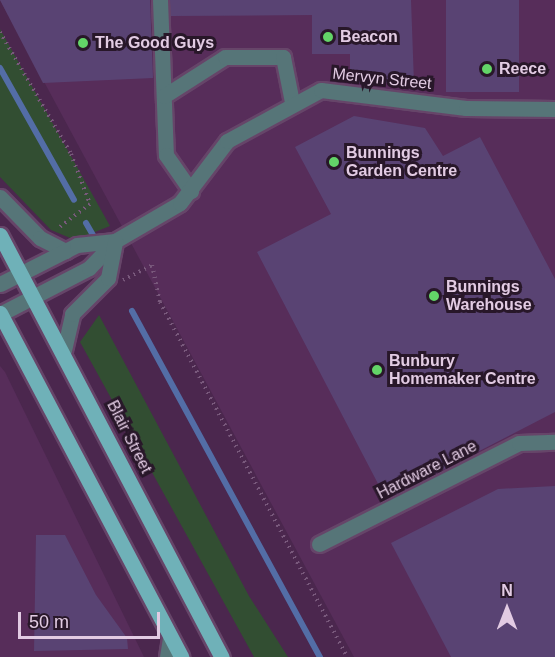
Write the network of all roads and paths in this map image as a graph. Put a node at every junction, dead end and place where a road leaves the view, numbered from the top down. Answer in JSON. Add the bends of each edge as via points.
{"nodes":[{"id":1,"x":160,"y":0,"type":"edge"},
{"id":2,"x":0,"y":32,"type":"edge"},
{"id":3,"x":164,"y":96,"type":"junction"},
{"id":4,"x":292,"y":102,"type":"junction"},
{"id":5,"x":555,"y":109,"type":"edge"},
{"id":6,"x":191,"y":191,"type":"junction"},
{"id":7,"x":0,"y":197,"type":"edge"},
{"id":8,"x":0,"y":235,"type":"edge"},
{"id":9,"x":40,"y":238,"type":"junction"},
{"id":10,"x":115,"y":241,"type":"junction"},
{"id":11,"x":66,"y":251,"type":"junction"},
{"id":12,"x":21,"y":275,"type":"junction"},
{"id":13,"x":0,"y":284,"type":"edge"},
{"id":14,"x":114,"y":287,"type":"dead end"},
{"id":15,"x":34,"y":298,"type":"junction"},
{"id":16,"x":0,"y":314,"type":"edge"},
{"id":17,"x":64,"y":350,"type":"junction"},
{"id":18,"x":555,"y":442,"type":"edge"},
{"id":19,"x":320,"y":544,"type":"dead end"},
{"id":20,"x":171,"y":638,"type":"junction"},
{"id":21,"x":167,"y":657,"type":"edge"},
{"id":22,"x":181,"y":657,"type":"edge"},
{"id":23,"x":222,"y":657,"type":"edge"},
{"id":24,"x":347,"y":657,"type":"edge"}],
"edges":[{"from":1,"to":3,"type":"street"},
{"from":2,"to":9,"type":"path","via":[[71,154],[90,204]]},
{"from":3,"to":4,"type":"street","via":[[225,57],[283,57]]},
{"from":3,"to":6,"type":"street","via":[[166,155]]},
{"from":4,"to":5,"type":"street","name":"Mervyn Street","via":[[321,90],[466,108]]},
{"from":4,"to":6,"type":"street","name":"Mervyn Street","via":[[227,141]]},
{"from":6,"to":10,"type":"street","name":"Mervyn Street"},
{"from":7,"to":9,"type":"street"},
{"from":8,"to":12,"type":"main road","name":"Blair Street"},
{"from":9,"to":11,"type":"street"},
{"from":10,"to":11,"type":"street","name":"Mervyn Street"},
{"from":10,"to":15,"type":"street","name":"Mervyn Street","via":[[89,268]]},
{"from":10,"to":17,"type":"street","via":[[108,278],[72,314]]},
{"from":11,"to":12,"type":"street","name":"Mervyn Street"},
{"from":12,"to":13,"type":"street","name":"Mervyn Street"},
{"from":12,"to":15,"type":"main road","name":"Blair Street"},
{"from":14,"to":24,"type":"path","via":[[152,265],[160,302]]},
{"from":15,"to":16,"type":"street","name":"Mervyn Street"},
{"from":15,"to":17,"type":"main road","name":"Blair Street"},
{"from":16,"to":20,"type":"main road"},
{"from":17,"to":23,"type":"main road","name":"Blair Street"},
{"from":18,"to":19,"type":"street","name":"Hardware Lane","via":[[519,443]]},
{"from":20,"to":21,"type":"street"},
{"from":20,"to":22,"type":"main road"}]}
